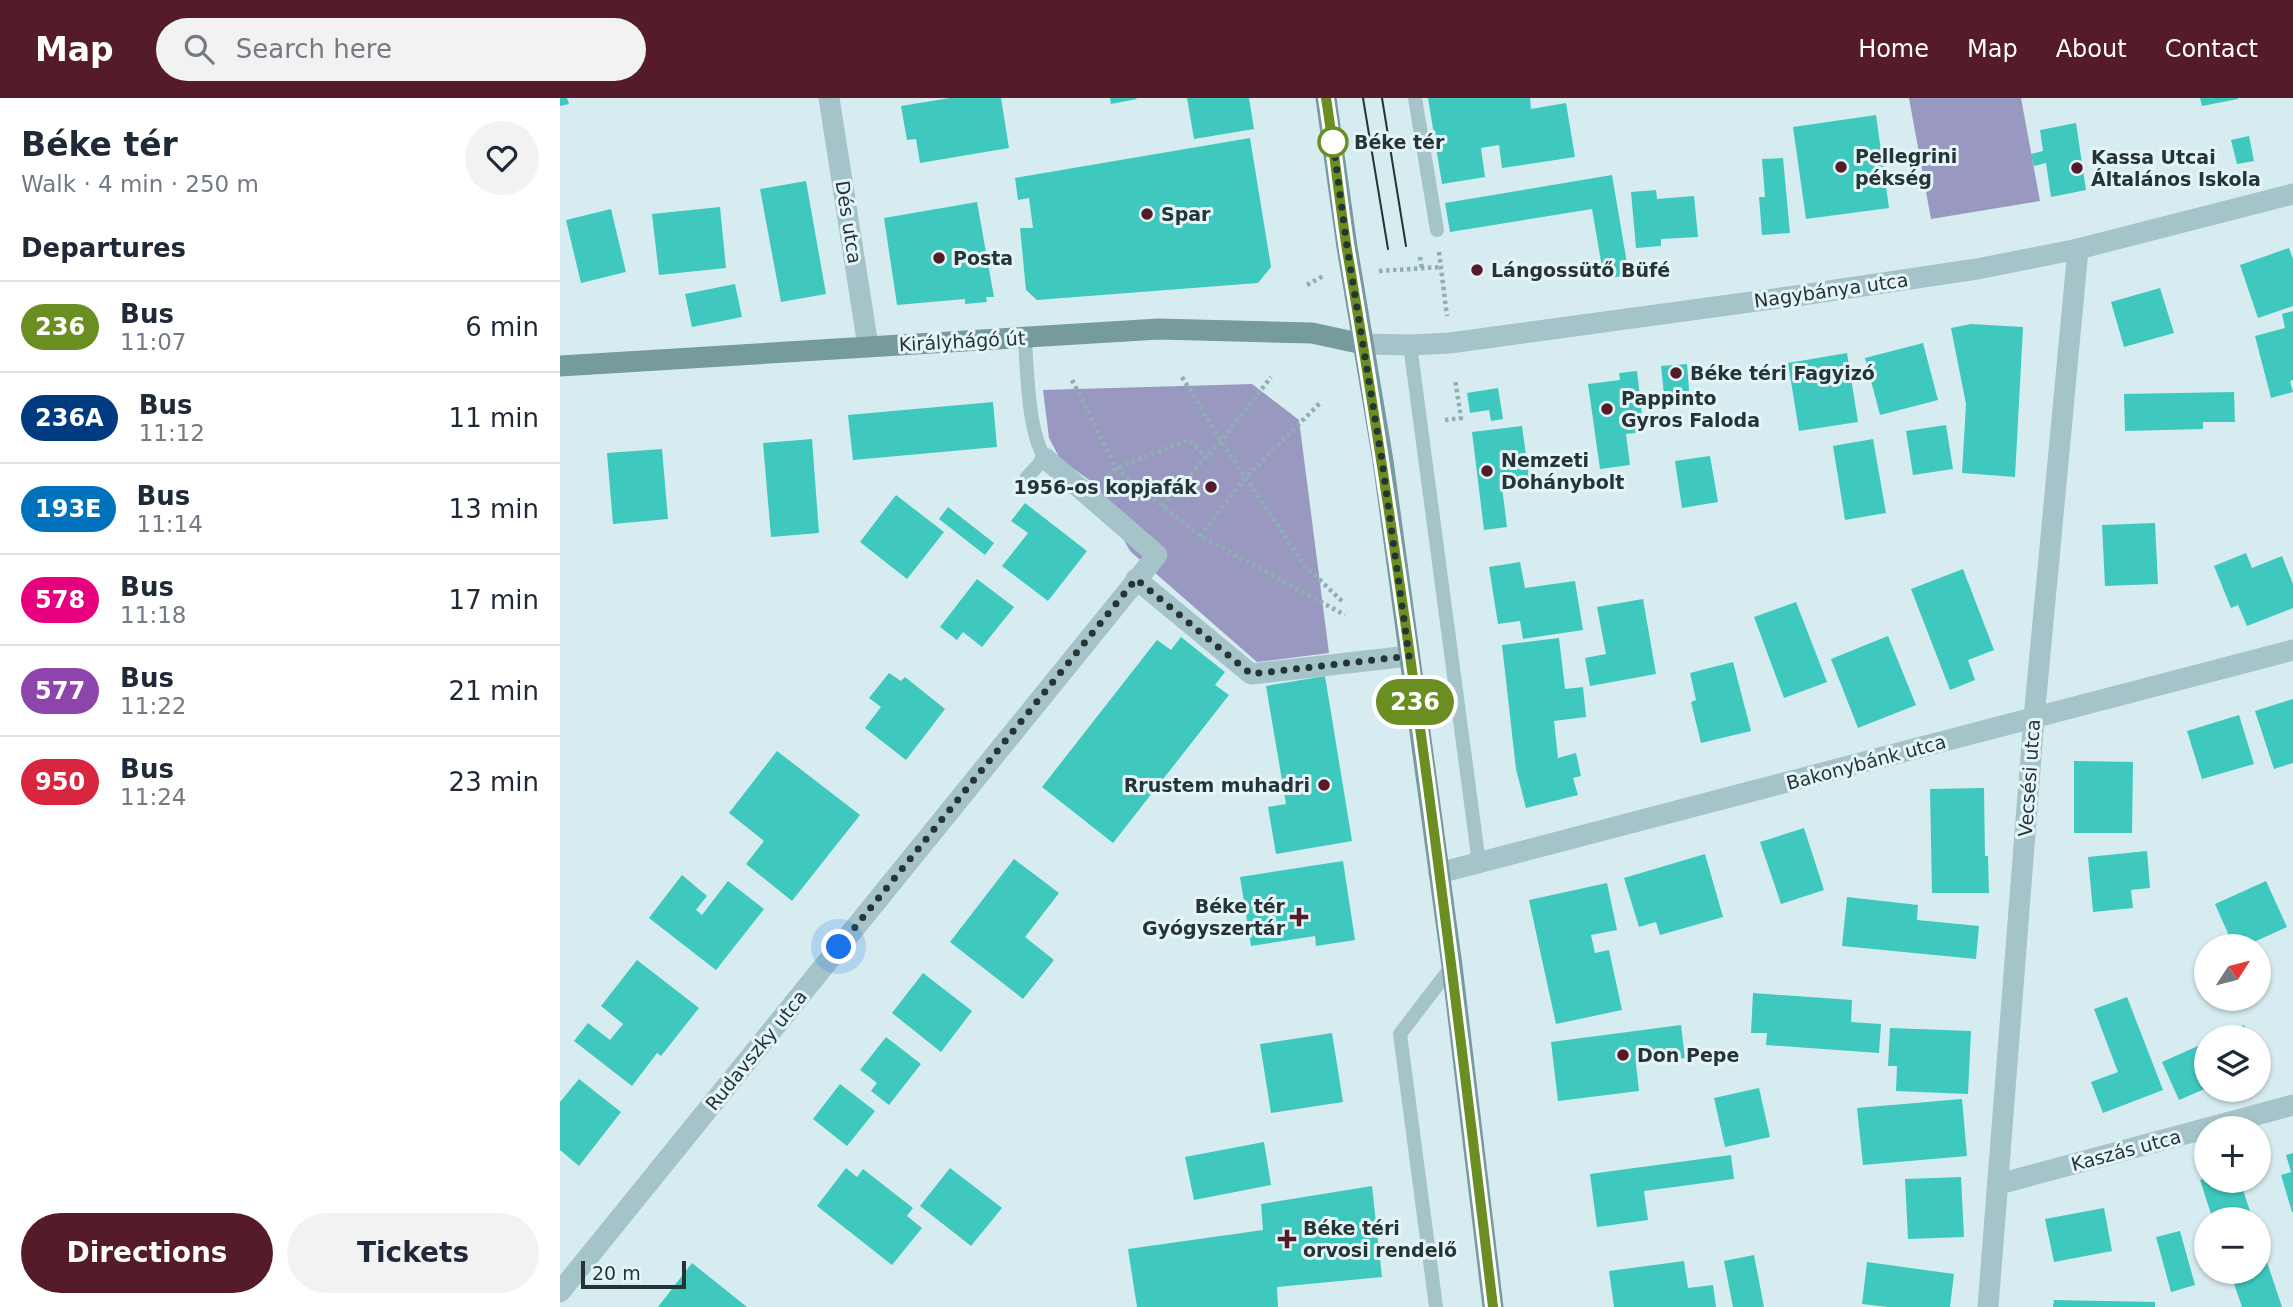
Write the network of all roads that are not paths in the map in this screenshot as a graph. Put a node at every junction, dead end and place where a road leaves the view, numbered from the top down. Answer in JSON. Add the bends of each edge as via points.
{"nodes":[{"id":1,"x":829,"y":98,"type":"edge"},
{"id":2,"x":1326,"y":98,"type":"edge"},
{"id":3,"x":1415,"y":98,"type":"edge"},
{"id":4,"x":2293,"y":194,"type":"edge"},
{"id":5,"x":1437,"y":230,"type":"road end"},
{"id":6,"x":2078,"y":249,"type":"junction"},
{"id":7,"x":1026,"y":339,"type":"junction"},
{"id":8,"x":1363,"y":344,"type":"junction"},
{"id":9,"x":1410,"y":345,"type":"junction"},
{"id":10,"x":868,"y":346,"type":"junction"},
{"id":11,"x":560,"y":366,"type":"edge"},
{"id":12,"x":1045,"y":458,"type":"junction"},
{"id":13,"x":1027,"y":477,"type":"dead end"},
{"id":14,"x":1136,"y":579,"type":"junction"},
{"id":15,"x":2293,"y":650,"type":"edge"},
{"id":16,"x":1409,"y":656,"type":"junction"},
{"id":17,"x":2034,"y":718,"type":"junction"},
{"id":18,"x":1479,"y":863,"type":"junction"},
{"id":19,"x":1439,"y":873,"type":"junction"},
{"id":20,"x":1452,"y":966,"type":"junction"},
{"id":21,"x":2293,"y":1105,"type":"edge"},
{"id":22,"x":1999,"y":1184,"type":"junction"},
{"id":23,"x":560,"y":1292,"type":"edge"},
{"id":24,"x":1436,"y":1307,"type":"edge"},
{"id":25,"x":1493,"y":1307,"type":"edge"},
{"id":26,"x":1988,"y":1307,"type":"edge"}],
"edges":[{"from":1,"to":10,"type":"street","name":"Dés utca"},
{"from":2,"to":8,"type":"main road"},
{"from":3,"to":5,"type":"lane"},
{"from":4,"to":6,"type":"street","name":"Nagybánya utca"},
{"from":6,"to":9,"type":"street","name":"Nagybánya utca","via":[[1802,295]]},
{"from":6,"to":17,"type":"street","name":"Vecsési utca"},
{"from":7,"to":8,"type":"main road","name":"Királyhágó út","via":[[1159,329],[1312,333]]},
{"from":7,"to":10,"type":"main road","name":"Királyhágó út"},
{"from":7,"to":12,"type":"lane","via":[[1037,447]]},
{"from":8,"to":9,"type":"street","name":"Nagybánya utca"},
{"from":8,"to":16,"type":"main road"},
{"from":9,"to":18,"type":"lane"},
{"from":10,"to":11,"type":"main road","name":"Királyhágó út"},
{"from":12,"to":13,"type":"lane"},
{"from":12,"to":14,"type":"street","name":"Rudavszky utca","via":[[1157,555]]},
{"from":14,"to":16,"type":"street","via":[[1251,674]]},
{"from":14,"to":23,"type":"street","name":"Rudavszky utca"},
{"from":15,"to":17,"type":"street","name":"Bakonybánk utca"},
{"from":16,"to":19,"type":"main road"},
{"from":17,"to":18,"type":"street","name":"Bakonybánk utca"},
{"from":17,"to":22,"type":"street","name":"Vecsési utca"},
{"from":18,"to":19,"type":"street","name":"Bakonybánk utca"},
{"from":19,"to":20,"type":"main road"},
{"from":20,"to":24,"type":"lane","via":[[1400,1034]]},
{"from":20,"to":25,"type":"main road"},
{"from":21,"to":22,"type":"street","name":"Kaszás utca"},
{"from":22,"to":26,"type":"street","name":"Vecsési utca"}]}
